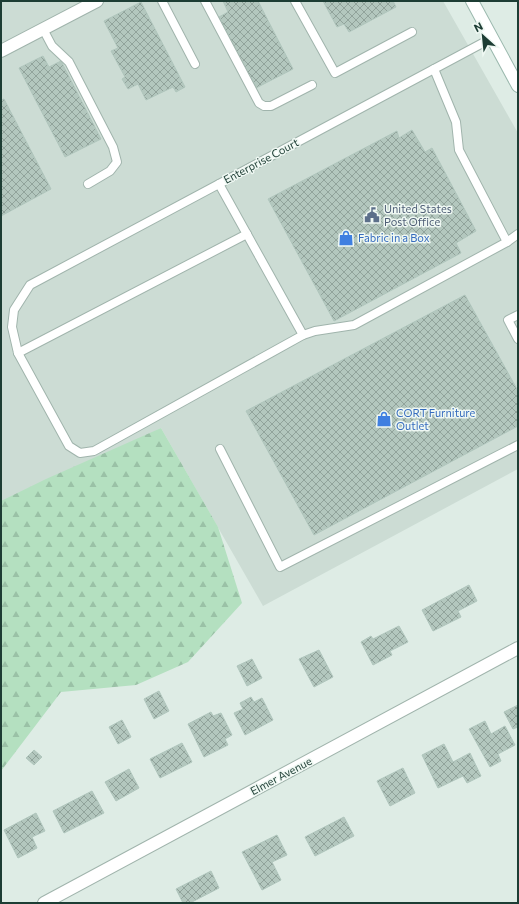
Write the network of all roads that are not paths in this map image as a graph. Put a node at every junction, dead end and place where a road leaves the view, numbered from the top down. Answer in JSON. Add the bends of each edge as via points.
{"nodes":[{"id":1,"x":97,"y":1,"type":"edge"},
{"id":2,"x":162,"y":1,"type":"edge"},
{"id":3,"x":205,"y":1,"type":"edge"},
{"id":4,"x":295,"y":1,"type":"edge"},
{"id":5,"x":472,"y":1,"type":"edge"},
{"id":6,"x":43,"y":29,"type":"junction"},
{"id":7,"x":412,"y":32,"type":"dead end"},
{"id":8,"x":492,"y":38,"type":"junction"},
{"id":9,"x":1,"y":51,"type":"edge"},
{"id":10,"x":195,"y":64,"type":"dead end"},
{"id":11,"x":434,"y":69,"type":"junction"},
{"id":12,"x":312,"y":85,"type":"dead end"},
{"id":13,"x":518,"y":86,"type":"edge"},
{"id":14,"x":88,"y":184,"type":"dead end"},
{"id":15,"x":219,"y":184,"type":"junction"},
{"id":16,"x":247,"y":234,"type":"junction"},
{"id":17,"x":518,"y":234,"type":"edge"},
{"id":18,"x":507,"y":242,"type":"junction"},
{"id":19,"x":518,"y":315,"type":"edge"},
{"id":20,"x":303,"y":335,"type":"junction"},
{"id":21,"x":518,"y":339,"type":"edge"},
{"id":22,"x":18,"y":353,"type":"junction"},
{"id":23,"x":518,"y":445,"type":"edge"},
{"id":24,"x":220,"y":449,"type":"dead end"},
{"id":25,"x":518,"y":648,"type":"edge"},
{"id":26,"x":44,"y":903,"type":"edge"}],
"edges":[{"from":1,"to":6,"type":"street"},
{"from":2,"to":10,"type":"lane"},
{"from":3,"to":12,"type":"lane","via":[[259,103],[271,106]]},
{"from":4,"to":7,"type":"lane","via":[[335,73]]},
{"from":5,"to":8,"type":"street"},
{"from":6,"to":9,"type":"street"},
{"from":6,"to":14,"type":"lane","via":[[52,46],[69,62],[113,147],[117,162],[110,171]]},
{"from":8,"to":11,"type":"lane","name":"Enterprise Court"},
{"from":8,"to":13,"type":"street"},
{"from":11,"to":15,"type":"lane","name":"Enterprise Court"},
{"from":11,"to":18,"type":"lane","via":[[456,122],[459,150]]},
{"from":15,"to":16,"type":"lane"},
{"from":15,"to":22,"type":"lane","name":"Enterprise Court","via":[[30,285],[14,310],[12,328]]},
{"from":16,"to":20,"type":"lane"},
{"from":16,"to":22,"type":"lane"},
{"from":17,"to":18,"type":"lane"},
{"from":18,"to":20,"type":"lane","via":[[354,325]]},
{"from":19,"to":21,"type":"lane","via":[[508,320]]},
{"from":20,"to":22,"type":"lane","via":[[94,451],[80,453],[69,446]]},
{"from":23,"to":24,"type":"lane","via":[[280,567]]},
{"from":25,"to":26,"type":"street","name":"Elmer Avenue"}]}
